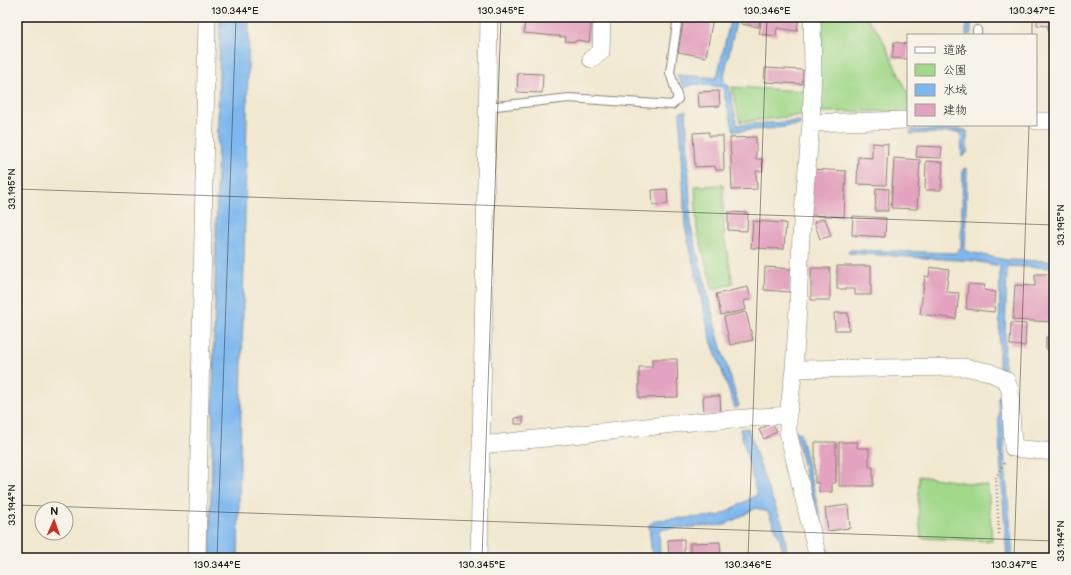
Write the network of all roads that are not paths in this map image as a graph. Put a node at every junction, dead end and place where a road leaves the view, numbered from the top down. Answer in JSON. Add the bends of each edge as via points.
{"nodes":[{"id":1,"x":207,"y":17,"type":"edge"},
{"id":2,"x":489,"y":17,"type":"edge"},
{"id":3,"x":602,"y":17,"type":"edge"},
{"id":4,"x":678,"y":17,"type":"edge"},
{"id":5,"x":812,"y":17,"type":"edge"},
{"id":6,"x":591,"y":59,"type":"dead end"},
{"id":7,"x":487,"y":107,"type":"junction"},
{"id":8,"x":907,"y":120,"type":"edge"},
{"id":9,"x":1037,"y":121,"type":"edge"},
{"id":10,"x":1054,"y":121,"type":"edge"},
{"id":11,"x":811,"y":123,"type":"junction"},
{"id":12,"x":794,"y":369,"type":"junction"},
{"id":13,"x":788,"y":415,"type":"junction"},
{"id":14,"x":481,"y":445,"type":"junction"},
{"id":15,"x":1054,"y":452,"type":"edge"},
{"id":16,"x":198,"y":558,"type":"edge"},
{"id":17,"x":479,"y":558,"type":"edge"},
{"id":18,"x":818,"y":558,"type":"edge"}],
"edges":[{"from":1,"to":16,"type":"street"},
{"from":2,"to":7,"type":"street"},
{"from":3,"to":6,"type":"street","via":[[601,52]]},
{"from":4,"to":7,"type":"lane","via":[[670,72],[678,99],[672,104],[569,98]]},
{"from":5,"to":11,"type":"street"},
{"from":7,"to":14,"type":"street"},
{"from":8,"to":11,"type":"street"},
{"from":9,"to":10,"type":"street"},
{"from":11,"to":12,"type":"street","via":[[801,236]]},
{"from":12,"to":13,"type":"street"},
{"from":12,"to":15,"type":"street","via":[[964,367],[989,372],[1006,380],[1010,390],[1013,448]]},
{"from":13,"to":14,"type":"street","via":[[692,422]]},
{"from":13,"to":18,"type":"street","via":[[788,432]]},
{"from":14,"to":17,"type":"street"}]}
